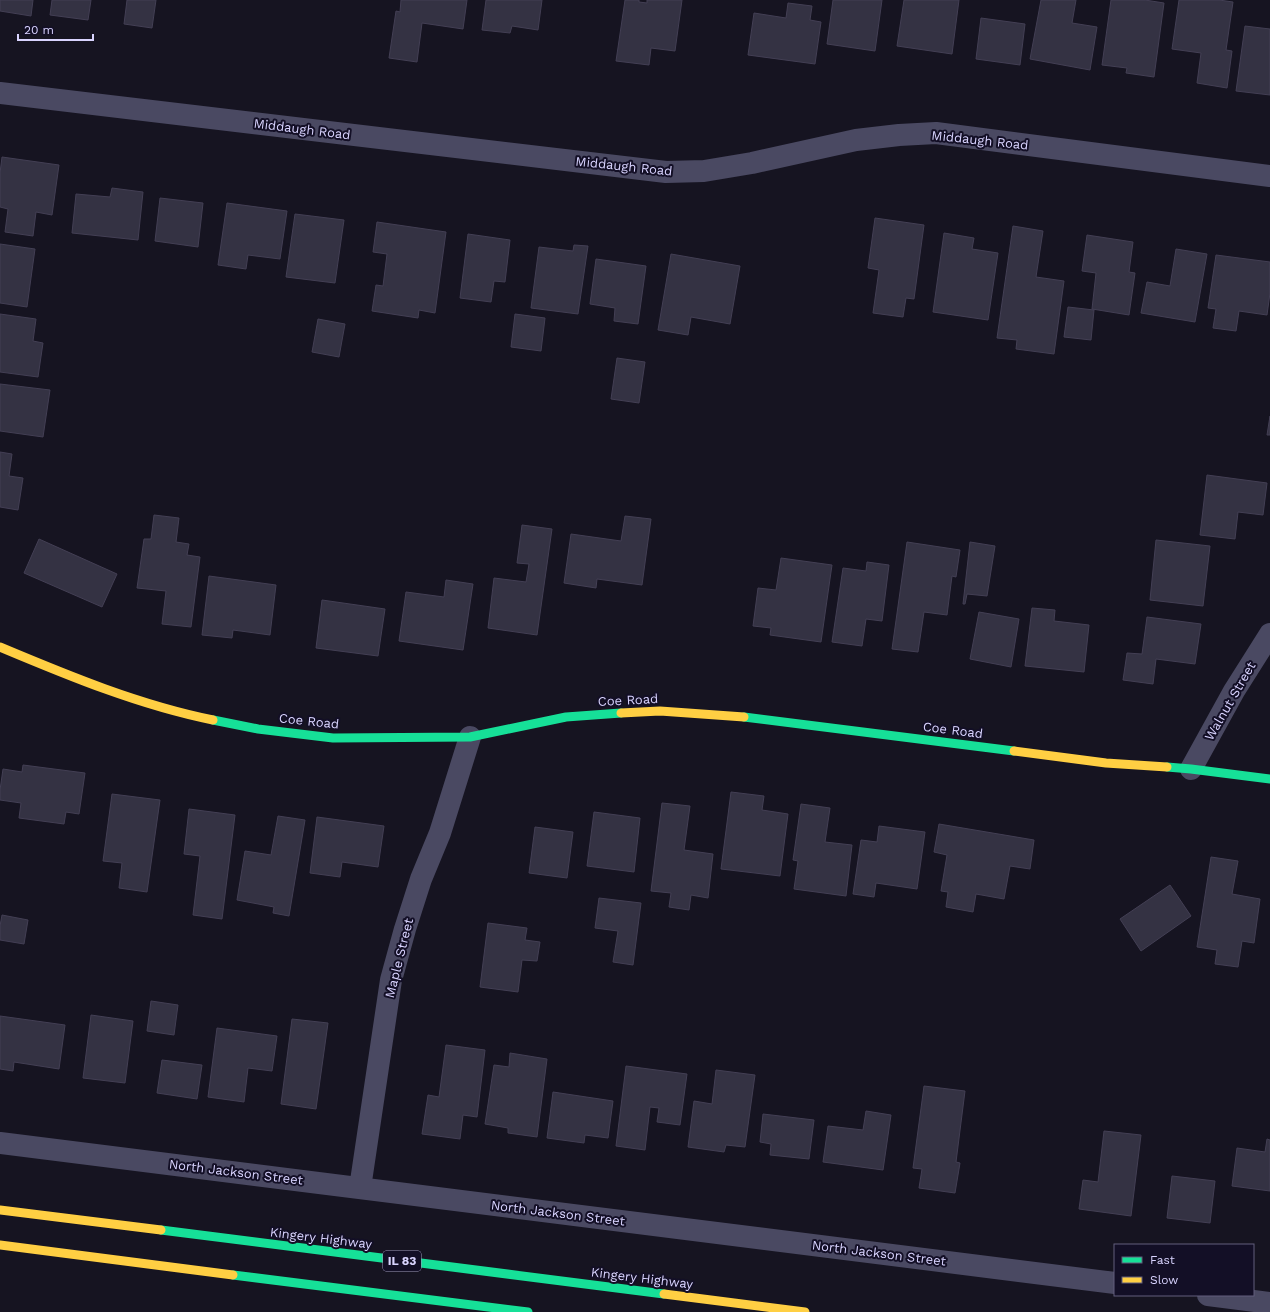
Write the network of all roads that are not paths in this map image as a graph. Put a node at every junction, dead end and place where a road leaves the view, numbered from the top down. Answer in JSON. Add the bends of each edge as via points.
{"nodes":[{"id":1,"x":0,"y":93,"type":"edge"},
{"id":2,"x":1270,"y":176,"type":"edge"},
{"id":3,"x":1270,"y":634,"type":"edge"},
{"id":4,"x":0,"y":647,"type":"edge"},
{"id":5,"x":470,"y":737,"type":"junction"},
{"id":6,"x":1191,"y":769,"type":"junction"},
{"id":7,"x":1270,"y":779,"type":"edge"},
{"id":8,"x":0,"y":1143,"type":"edge"},
{"id":9,"x":360,"y":1188,"type":"junction"},
{"id":10,"x":0,"y":1210,"type":"edge"},
{"id":11,"x":0,"y":1246,"type":"edge"},
{"id":12,"x":1114,"y":1283,"type":"edge"},
{"id":13,"x":1216,"y":1296,"type":"edge"},
{"id":14,"x":1270,"y":1303,"type":"edge"},
{"id":15,"x":528,"y":1312,"type":"edge"},
{"id":16,"x":805,"y":1312,"type":"edge"}],
"edges":[{"from":1,"to":2,"type":"street","name":"Middaugh Road","via":[[666,172],[704,171],[856,140],[936,133]]},
{"from":3,"to":6,"type":"street","name":"Walnut Street","via":[[1234,691]]},
{"from":4,"to":5,"type":"main road","name":"Coe Road","via":[[128,698],[189,715],[258,729],[333,738]]},
{"from":5,"to":6,"type":"main road","name":"Coe Road","via":[[566,717],[660,711],[749,717],[1106,763]]},
{"from":5,"to":9,"type":"street","name":"Maple Street","via":[[440,833],[404,929],[391,980]]},
{"from":6,"to":7,"type":"main road","name":"Coe Road"},
{"from":8,"to":9,"type":"street","name":"North Jackson Street"},
{"from":9,"to":12,"type":"street","name":"North Jackson Street"},
{"from":10,"to":16,"type":"main road","name":"Kingery Highway","number":"IL 83"},
{"from":11,"to":15,"type":"main road"},
{"from":13,"to":14,"type":"street"}]}
